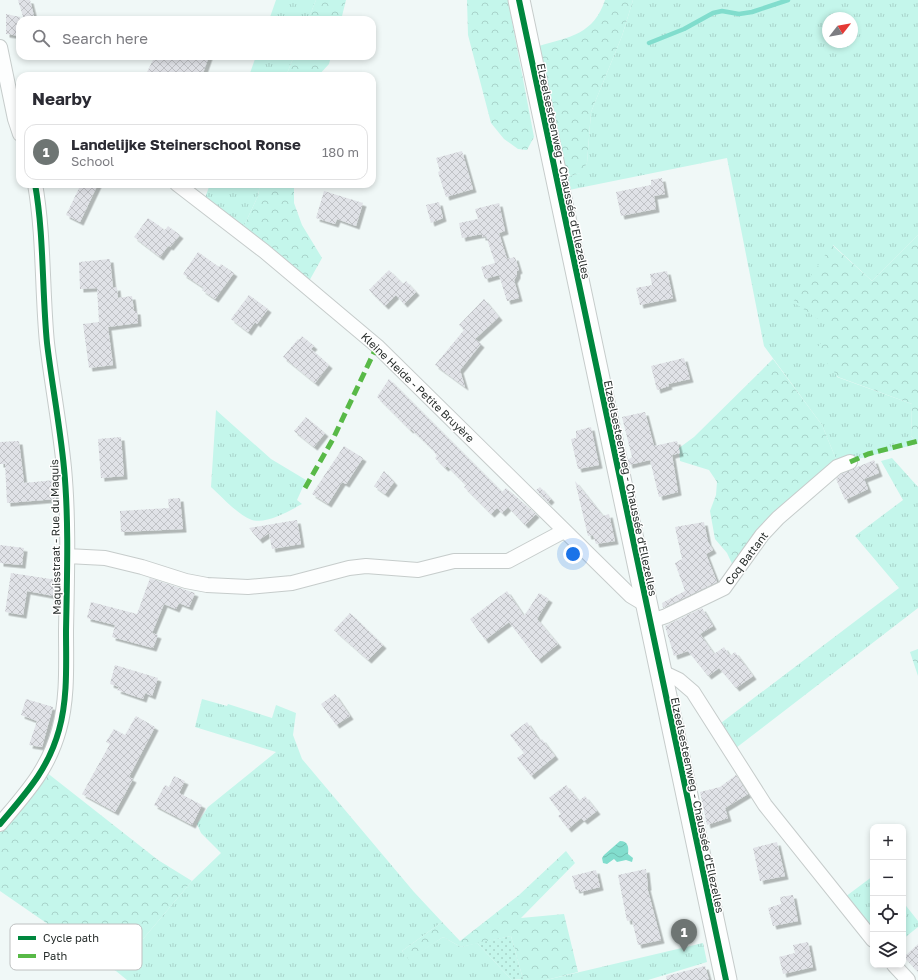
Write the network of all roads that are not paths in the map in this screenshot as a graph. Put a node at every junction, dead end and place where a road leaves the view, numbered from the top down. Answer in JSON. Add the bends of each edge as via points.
{"nodes":[{"id":1,"x":518,"y":0,"type":"edge"},
{"id":2,"x":0,"y":47,"type":"edge"},
{"id":3,"x":3,"y":82,"type":"edge"},
{"id":4,"x":16,"y":87,"type":"edge"},
{"id":5,"x":16,"y":122,"type":"edge"},
{"id":6,"x":35,"y":188,"type":"edge"},
{"id":7,"x":182,"y":188,"type":"edge"},
{"id":8,"x":850,"y":462,"type":"dead end"},
{"id":9,"x":564,"y":531,"type":"junction"},
{"id":10,"x":67,"y":556,"type":"junction"},
{"id":11,"x":648,"y":613,"type":"junction"},
{"id":12,"x":660,"y":671,"type":"junction"},
{"id":13,"x":0,"y":824,"type":"edge"},
{"id":14,"x":870,"y":936,"type":"edge"},
{"id":15,"x":726,"y":980,"type":"edge"}],
"edges":[{"from":1,"to":11,"type":"main road","name":"Elzeelsesteenweg - Chaussée d'Ellezelles"},
{"from":2,"to":3,"type":"street"},
{"from":3,"to":4,"type":"street"},
{"from":3,"to":5,"type":"street"},
{"from":6,"to":10,"type":"street","name":"Maquisstraat - Rue du Maquis","via":[[48,345],[65,470]]},
{"from":7,"to":9,"type":"street","name":"Kleine Heide - Petite Bruyère","via":[[264,251],[377,346]]},
{"from":8,"to":11,"type":"street","name":"Coq Battant","via":[[837,467],[778,518],[762,535],[724,588],[666,616]]},
{"from":9,"to":10,"type":"street","via":[[508,561],[454,561],[418,570],[366,566],[292,583],[248,587],[207,585],[105,558]]},
{"from":9,"to":11,"type":"street","name":"Kleine Heide - Petite Bruyère"},
{"from":10,"to":13,"type":"street","name":"Maquisstraat - Rue du Maquis","via":[[66,677],[60,728],[52,753],[40,776]]},
{"from":11,"to":12,"type":"main road","name":"Elzeelsesteenweg - Chaussée d'Ellezelles"},
{"from":12,"to":14,"type":"street","via":[[679,680],[693,692],[765,805]]},
{"from":12,"to":15,"type":"main road","name":"Elzeelsesteenweg - Chaussée d'Ellezelles"}]}
